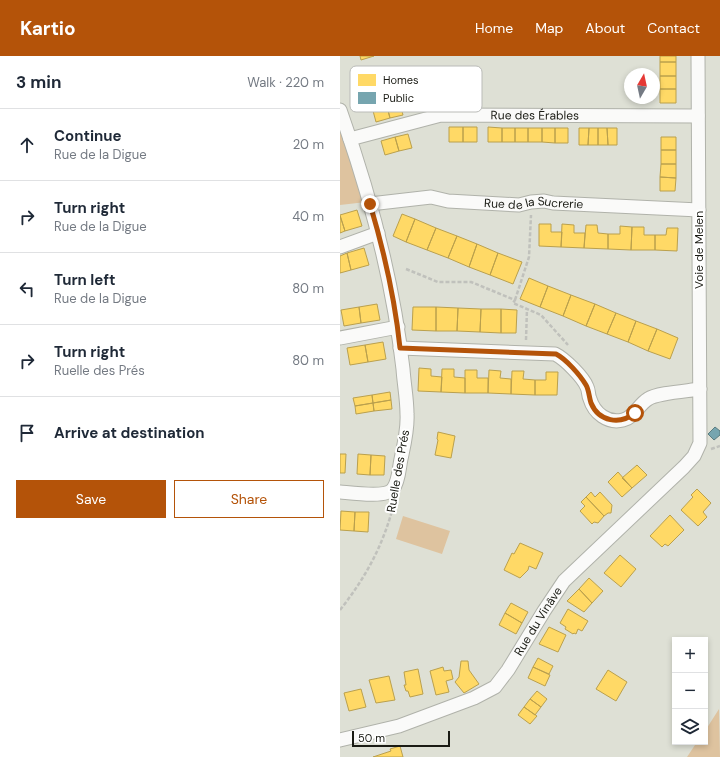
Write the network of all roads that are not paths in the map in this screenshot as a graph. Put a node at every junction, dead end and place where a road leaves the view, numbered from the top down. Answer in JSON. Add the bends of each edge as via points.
{"nodes":[{"id":1,"x":698,"y":56,"type":"edge"},
{"id":2,"x":340,"y":110,"type":"edge"},
{"id":3,"x":698,"y":116,"type":"junction"},
{"id":4,"x":350,"y":139,"type":"junction"},
{"id":5,"x":370,"y":204,"type":"junction"},
{"id":6,"x":699,"y":210,"type":"junction"},
{"id":7,"x":378,"y":233,"type":"junction"},
{"id":8,"x":340,"y":247,"type":"edge"},
{"id":9,"x":398,"y":327,"type":"junction"},
{"id":10,"x":340,"y":338,"type":"edge"},
{"id":11,"x":400,"y":348,"type":"junction"},
{"id":12,"x":700,"y":389,"type":"junction"},
{"id":13,"x":700,"y":443,"type":"joint"},
{"id":14,"x":340,"y":492,"type":"edge"},
{"id":15,"x":340,"y":740,"type":"edge"}],
"edges":[{"from":1,"to":3,"type":"street","name":"Voie de Melen"},
{"from":2,"to":4,"type":"street","name":"Ruelle des Prés"},
{"from":3,"to":4,"type":"street","name":"Rue des Érables","via":[[441,115]]},
{"from":3,"to":6,"type":"street","name":"Voie de Melen"},
{"from":4,"to":5,"type":"street","name":"Ruelle des Prés"},
{"from":5,"to":6,"type":"street","name":"Rue de la Sucrerie","via":[[431,197],[456,202],[519,205],[544,201],[553,204]]},
{"from":5,"to":7,"type":"street","name":"Ruelle des Prés"},
{"from":6,"to":12,"type":"street","name":"Voie de Melen"},
{"from":7,"to":8,"type":"street"},
{"from":7,"to":9,"type":"street","name":"Ruelle des Prés"},
{"from":9,"to":10,"type":"street"},
{"from":9,"to":11,"type":"street","name":"Ruelle des Prés"},
{"from":11,"to":12,"type":"street","via":[[556,354],[587,386],[589,398],[596,411],[609,420],[630,417],[649,398]]},
{"from":11,"to":14,"type":"street","name":"Ruelle des Prés","via":[[408,415],[393,489],[377,494]]},
{"from":12,"to":13,"type":"street","name":"Voie de Melen"},
{"from":13,"to":15,"type":"street","name":"Rue du Vinâve","via":[[694,456],[684,467],[564,581],[495,687],[474,698],[399,726]]}]}
